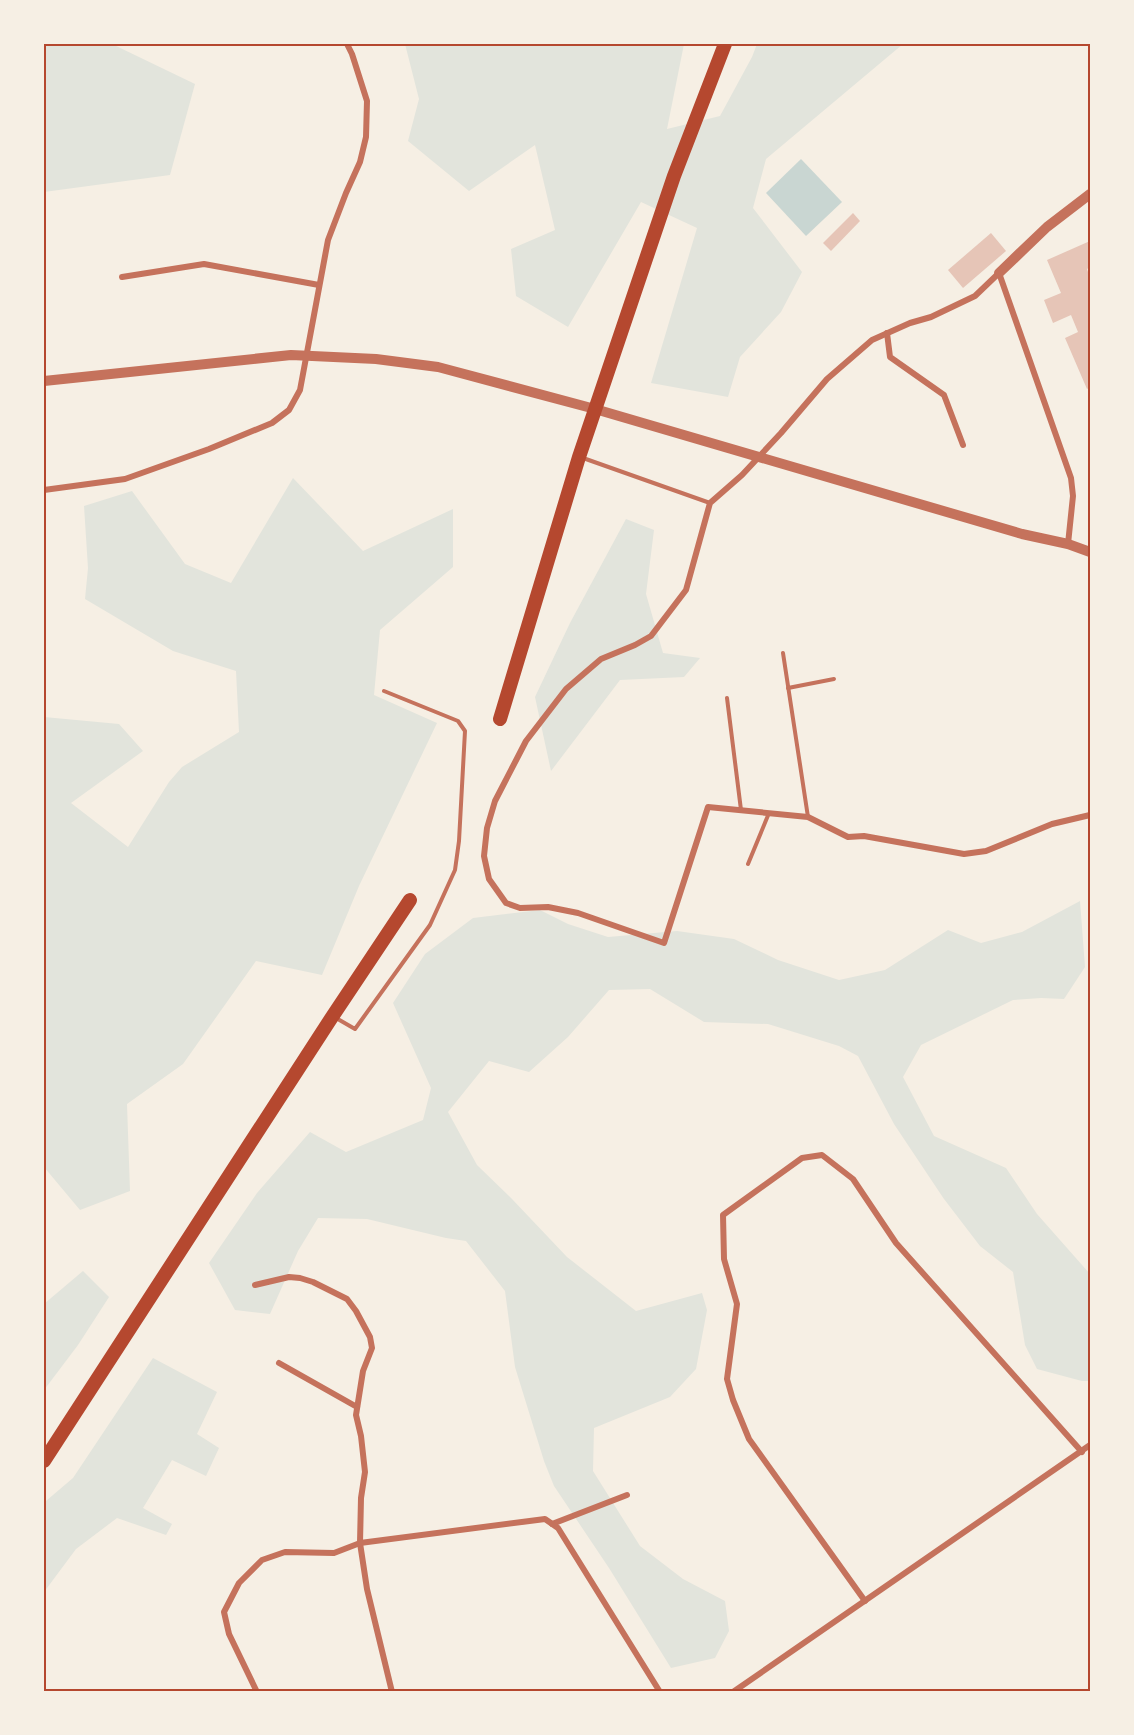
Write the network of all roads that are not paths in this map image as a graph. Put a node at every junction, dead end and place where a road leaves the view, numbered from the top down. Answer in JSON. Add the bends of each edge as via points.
{"nodes":[{"id":1,"x":347,"y":44,"type":"edge"},
{"id":2,"x":725,"y":44,"type":"edge"},
{"id":3,"x":1090,"y":194,"type":"edge"},
{"id":4,"x":999,"y":273,"type":"junction"},
{"id":5,"x":122,"y":277,"type":"dead end"},
{"id":6,"x":320,"y":285,"type":"junction"},
{"id":7,"x":887,"y":333,"type":"junction"},
{"id":8,"x":306,"y":355,"type":"junction"},
{"id":9,"x":44,"y":381,"type":"edge"},
{"id":10,"x":595,"y":409,"type":"junction"},
{"id":11,"x":963,"y":445,"type":"dead end"},
{"id":12,"x":579,"y":457,"type":"junction"},
{"id":13,"x":44,"y":490,"type":"edge"},
{"id":14,"x":710,"y":503,"type":"junction"},
{"id":15,"x":1068,"y":544,"type":"junction"},
{"id":16,"x":1090,"y":552,"type":"edge"},
{"id":17,"x":783,"y":653,"type":"dead end"},
{"id":18,"x":834,"y":679,"type":"dead end"},
{"id":19,"x":788,"y":688,"type":"junction"},
{"id":20,"x":384,"y":691,"type":"dead end"},
{"id":21,"x":727,"y":698,"type":"dead end"},
{"id":22,"x":500,"y":719,"type":"dead end"},
{"id":23,"x":741,"y":810,"type":"junction"},
{"id":24,"x":769,"y":813,"type":"junction"},
{"id":25,"x":1090,"y":814,"type":"edge"},
{"id":26,"x":807,"y":817,"type":"junction"},
{"id":27,"x":748,"y":864,"type":"dead end"},
{"id":28,"x":410,"y":900,"type":"dead end"},
{"id":29,"x":332,"y":1017,"type":"junction"},
{"id":30,"x":255,"y":1285,"type":"dead end"},
{"id":31,"x":279,"y":1364,"type":"dead end"},
{"id":32,"x":357,"y":1407,"type":"junction"},
{"id":33,"x":1090,"y":1445,"type":"edge"},
{"id":34,"x":1082,"y":1452,"type":"junction"},
{"id":35,"x":44,"y":1461,"type":"edge"},
{"id":36,"x":627,"y":1495,"type":"dead end"},
{"id":37,"x":552,"y":1524,"type":"junction"},
{"id":38,"x":360,"y":1543,"type":"junction"},
{"id":39,"x":865,"y":1601,"type":"junction"},
{"id":40,"x":257,"y":1692,"type":"edge"},
{"id":41,"x":392,"y":1692,"type":"edge"},
{"id":42,"x":660,"y":1692,"type":"edge"},
{"id":43,"x":734,"y":1692,"type":"edge"}],
"edges":[{"from":1,"to":6,"type":"street","via":[[367,101],[366,137],[360,162],[328,240]]},
{"from":2,"to":10,"type":"main road","via":[[674,176]]},
{"from":3,"to":4,"type":"street","via":[[1047,227]]},
{"from":4,"to":7,"type":"street","via":[[975,296]]},
{"from":4,"to":15,"type":"street","via":[[1071,478]]},
{"from":5,"to":6,"type":"street","via":[[204,264]]},
{"from":6,"to":8,"type":"street"},
{"from":7,"to":11,"type":"street","via":[[890,357],[944,395]]},
{"from":7,"to":14,"type":"street","via":[[872,340],[826,379],[782,434]]},
{"from":8,"to":9,"type":"street"},
{"from":8,"to":10,"type":"street","via":[[376,358],[438,367]]},
{"from":8,"to":13,"type":"street","via":[[300,390],[289,410],[272,423],[125,479]]},
{"from":10,"to":12,"type":"main road"},
{"from":10,"to":15,"type":"street"},
{"from":12,"to":14,"type":"lane"},
{"from":12,"to":22,"type":"main road"},
{"from":14,"to":23,"type":"street","via":[[686,590],[651,636],[601,659],[566,689],[526,741],[495,801],[487,828],[484,856],[489,879],[506,903],[513,906],[578,913],[664,943],[708,807]]},
{"from":15,"to":16,"type":"street"},
{"from":17,"to":19,"type":"lane"},
{"from":18,"to":19,"type":"lane"},
{"from":19,"to":26,"type":"lane"},
{"from":20,"to":29,"type":"lane","via":[[458,721],[465,731],[455,870],[430,925],[355,1029]]},
{"from":21,"to":23,"type":"lane"},
{"from":23,"to":24,"type":"street"},
{"from":24,"to":26,"type":"street"},
{"from":24,"to":27,"type":"lane"},
{"from":25,"to":26,"type":"street","via":[[1052,824],[986,851],[964,854],[864,836],[848,837]]},
{"from":28,"to":29,"type":"main road"},
{"from":29,"to":35,"type":"main road"},
{"from":30,"to":32,"type":"street","via":[[300,1278],[347,1299],[370,1337],[372,1348],[363,1371]]},
{"from":31,"to":32,"type":"street"},
{"from":32,"to":38,"type":"street","via":[[365,1472]]},
{"from":33,"to":34,"type":"street"},
{"from":34,"to":39,"type":"street"},
{"from":34,"to":39,"type":"street","via":[[896,1243],[853,1179],[822,1155],[802,1158],[723,1215],[724,1259],[737,1304],[727,1379],[749,1439]]},
{"from":36,"to":37,"type":"street"},
{"from":37,"to":38,"type":"street","via":[[545,1519]]},
{"from":37,"to":42,"type":"street"},
{"from":38,"to":40,"type":"street","via":[[334,1553],[285,1552],[262,1560],[239,1583],[224,1612],[229,1634]]},
{"from":38,"to":41,"type":"street"},
{"from":39,"to":43,"type":"street"}]}
